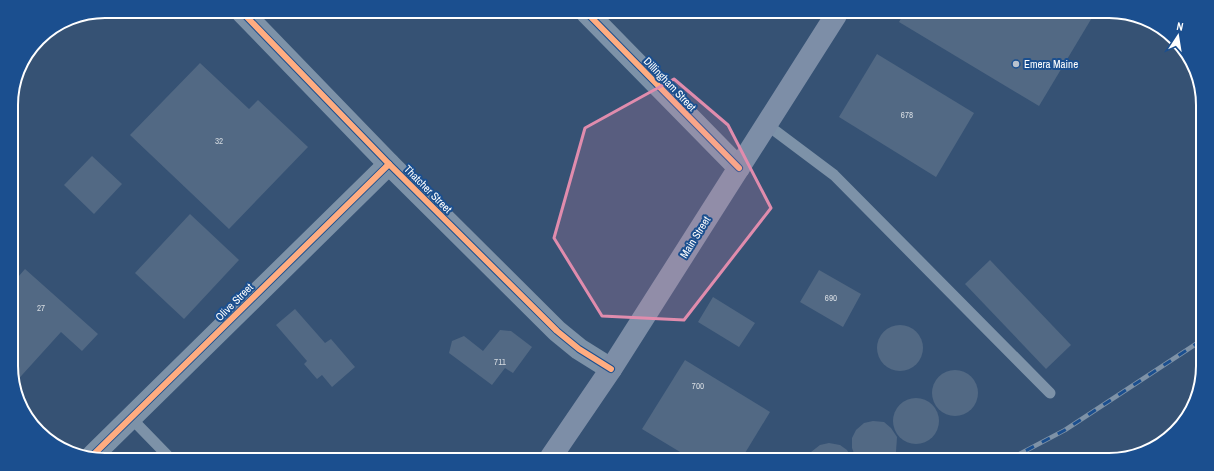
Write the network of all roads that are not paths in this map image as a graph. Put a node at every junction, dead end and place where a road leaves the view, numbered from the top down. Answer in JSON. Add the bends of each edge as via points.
{"nodes":[{"id":1,"x":248,"y":18,"type":"edge"},
{"id":2,"x":592,"y":18,"type":"edge"},
{"id":3,"x":834,"y":18,"type":"edge"},
{"id":4,"x":766,"y":124,"type":"junction"},
{"id":5,"x":389,"y":164,"type":"junction"},
{"id":6,"x":739,"y":168,"type":"junction"},
{"id":7,"x":611,"y":369,"type":"junction"},
{"id":8,"x":1050,"y":393,"type":"dead end"},
{"id":9,"x":131,"y":418,"type":"junction"},
{"id":10,"x":96,"y":452,"type":"edge"},
{"id":11,"x":165,"y":453,"type":"edge"},
{"id":12,"x":554,"y":453,"type":"edge"}],
"edges":[{"from":1,"to":5,"type":"street","name":"Thatcher Street"},
{"from":2,"to":6,"type":"street","name":"Dillingham Street"},
{"from":3,"to":4,"type":"main road","name":"Main Street"},
{"from":4,"to":6,"type":"main road","name":"Main Street"},
{"from":4,"to":8,"type":"lane","via":[[834,175]]},
{"from":5,"to":7,"type":"street","name":"Thatcher Street","via":[[557,331],[579,349]]},
{"from":5,"to":9,"type":"street","name":"Olive Street"},
{"from":6,"to":7,"type":"main road","name":"Main Street"},
{"from":7,"to":12,"type":"main road","name":"Main Street"},
{"from":9,"to":10,"type":"street","name":"Olive Street"},
{"from":9,"to":11,"type":"lane"}]}
